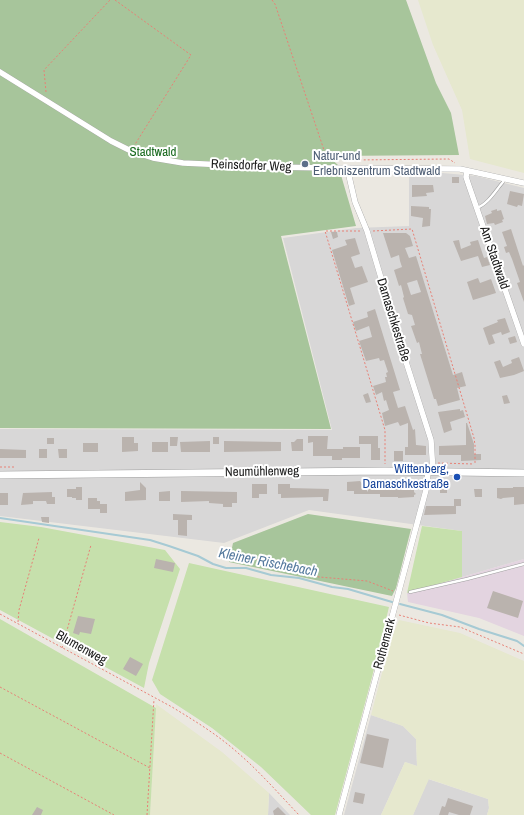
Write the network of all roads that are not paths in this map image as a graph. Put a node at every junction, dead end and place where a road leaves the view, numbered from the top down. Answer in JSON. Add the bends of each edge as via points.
{"nodes":[{"id":1,"x":0,"y":72,"type":"edge"},
{"id":2,"x":349,"y":168,"type":"junction"},
{"id":3,"x":467,"y":171,"type":"junction"},
{"id":4,"x":504,"y":179,"type":"junction"},
{"id":5,"x":524,"y":183,"type":"edge"},
{"id":6,"x":477,"y":208,"type":"junction"},
{"id":7,"x":524,"y":344,"type":"edge"},
{"id":8,"x":432,"y":470,"type":"junction"},
{"id":9,"x":524,"y":473,"type":"edge"},
{"id":10,"x":0,"y":475,"type":"edge"},
{"id":11,"x":524,"y":564,"type":"edge"},
{"id":12,"x":410,"y":592,"type":"dead end"},
{"id":13,"x":339,"y":815,"type":"edge"}],
"edges":[{"from":1,"to":2,"type":"street","name":"Reinsdorfer Weg","via":[[104,137],[131,151],[153,158],[183,163]]},
{"from":2,"to":3,"type":"street","name":"Reinsdorfer Weg"},
{"from":2,"to":8,"type":"street","name":"Damaschkestraße","via":[[355,202],[367,231],[432,440]]},
{"from":3,"to":4,"type":"street","name":"Reinsdorfer Weg"},
{"from":3,"to":6,"type":"street","name":"Am Stadtwald","via":[[466,177]]},
{"from":4,"to":5,"type":"street","name":"Reinsdorfer Weg"},
{"from":4,"to":6,"type":"lane","via":[[481,207]]},
{"from":6,"to":7,"type":"street","name":"Am Stadtwald"},
{"from":8,"to":9,"type":"street","name":"Neumühlenweg"},
{"from":8,"to":10,"type":"street","name":"Neumühlenweg"},
{"from":8,"to":13,"type":"street","name":"Rothemark"},
{"from":11,"to":12,"type":"lane"}]}
